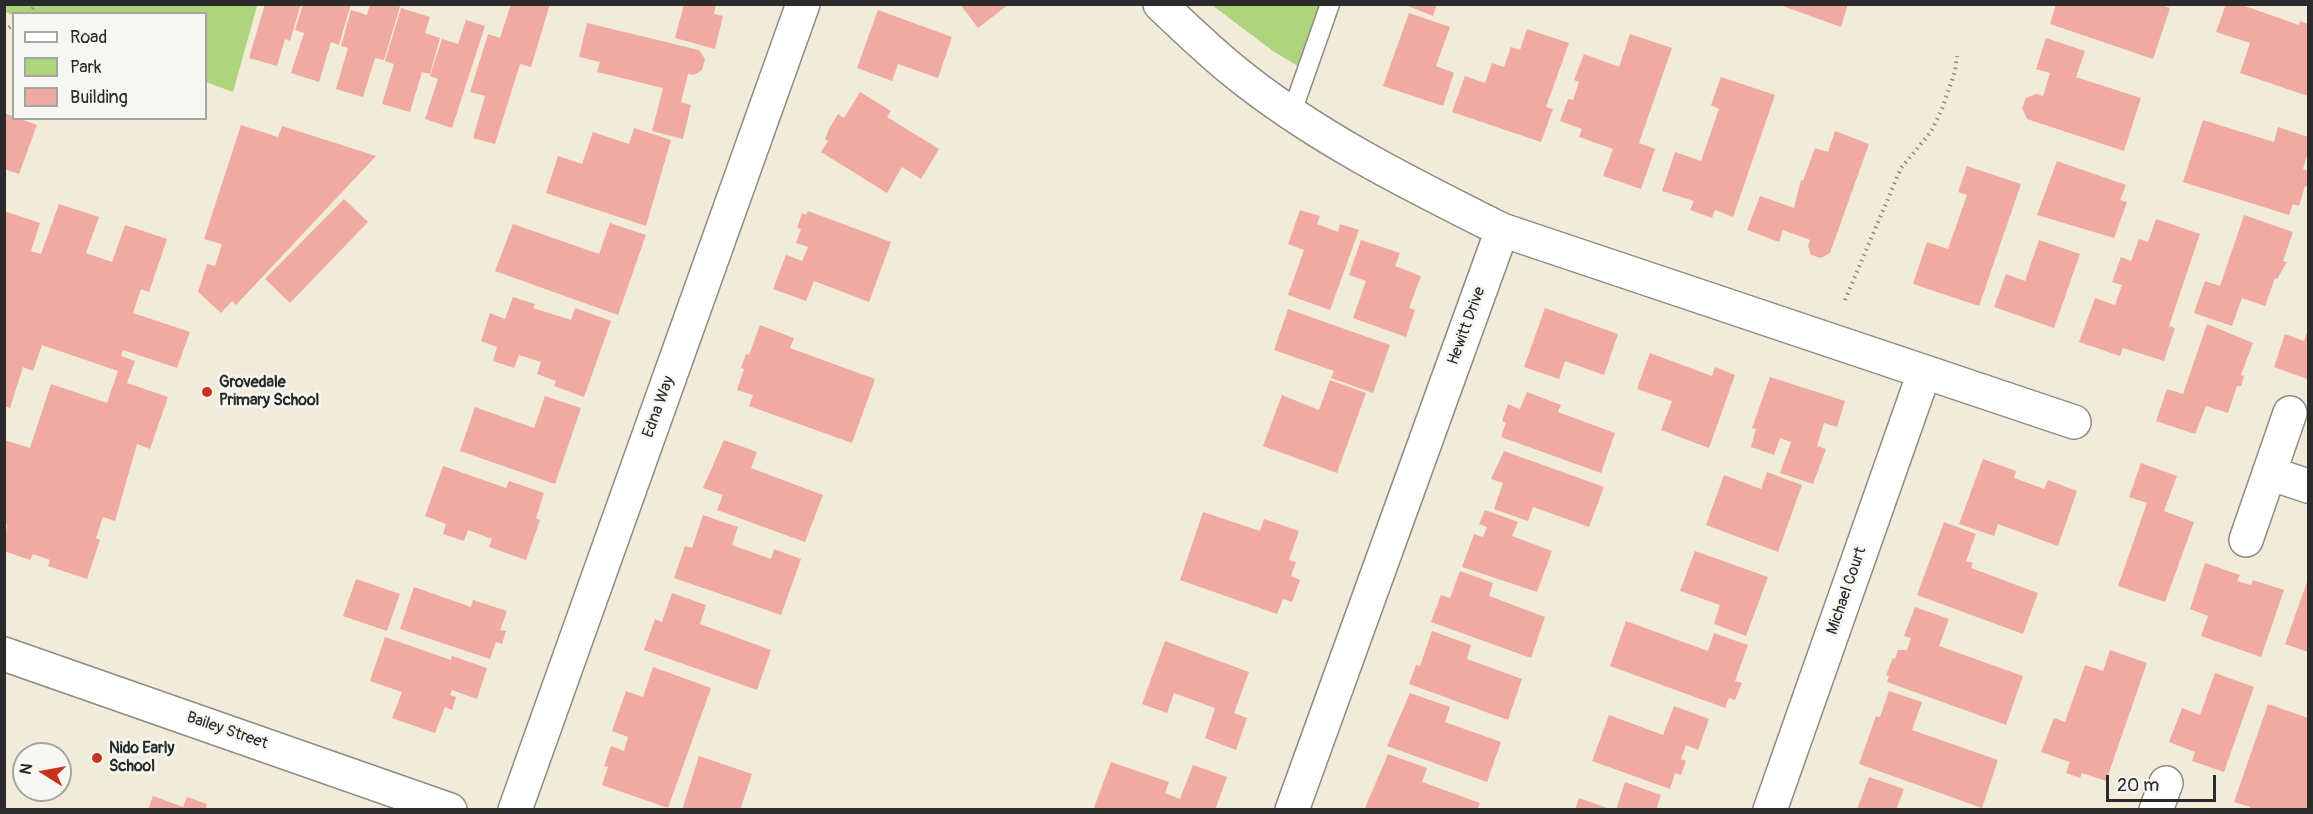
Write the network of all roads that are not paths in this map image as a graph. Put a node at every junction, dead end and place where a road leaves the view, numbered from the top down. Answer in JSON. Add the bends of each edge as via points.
{"nodes":[{"id":1,"x":803,"y":4,"type":"edge"},
{"id":2,"x":1160,"y":4,"type":"edge"},
{"id":3,"x":1330,"y":4,"type":"edge"},
{"id":4,"x":1292,"y":112,"type":"junction"},
{"id":5,"x":1502,"y":230,"type":"junction"},
{"id":6,"x":1924,"y":373,"type":"junction"},
{"id":7,"x":2290,"y":413,"type":"dead end"},
{"id":8,"x":2074,"y":422,"type":"dead end"},
{"id":9,"x":2269,"y":473,"type":"junction"},
{"id":10,"x":2308,"y":486,"type":"edge"},
{"id":11,"x":2246,"y":540,"type":"dead end"},
{"id":12,"x":4,"y":654,"type":"edge"},
{"id":13,"x":450,"y":810,"type":"edge"},
{"id":14,"x":515,"y":810,"type":"edge"},
{"id":15,"x":1292,"y":810,"type":"edge"},
{"id":16,"x":1770,"y":810,"type":"edge"}],
"edges":[{"from":1,"to":14,"type":"street","name":"Edna Way"},
{"from":2,"to":4,"type":"street","via":[[1235,72]]},
{"from":3,"to":4,"type":"lane"},
{"from":4,"to":5,"type":"street","via":[[1402,180]]},
{"from":5,"to":6,"type":"street"},
{"from":5,"to":15,"type":"street","name":"Hewitt Drive"},
{"from":6,"to":8,"type":"street"},
{"from":6,"to":16,"type":"street","name":"Michael Court"},
{"from":7,"to":9,"type":"street"},
{"from":9,"to":10,"type":"street"},
{"from":9,"to":11,"type":"street"},
{"from":12,"to":13,"type":"street","name":"Bailey Street"}]}
